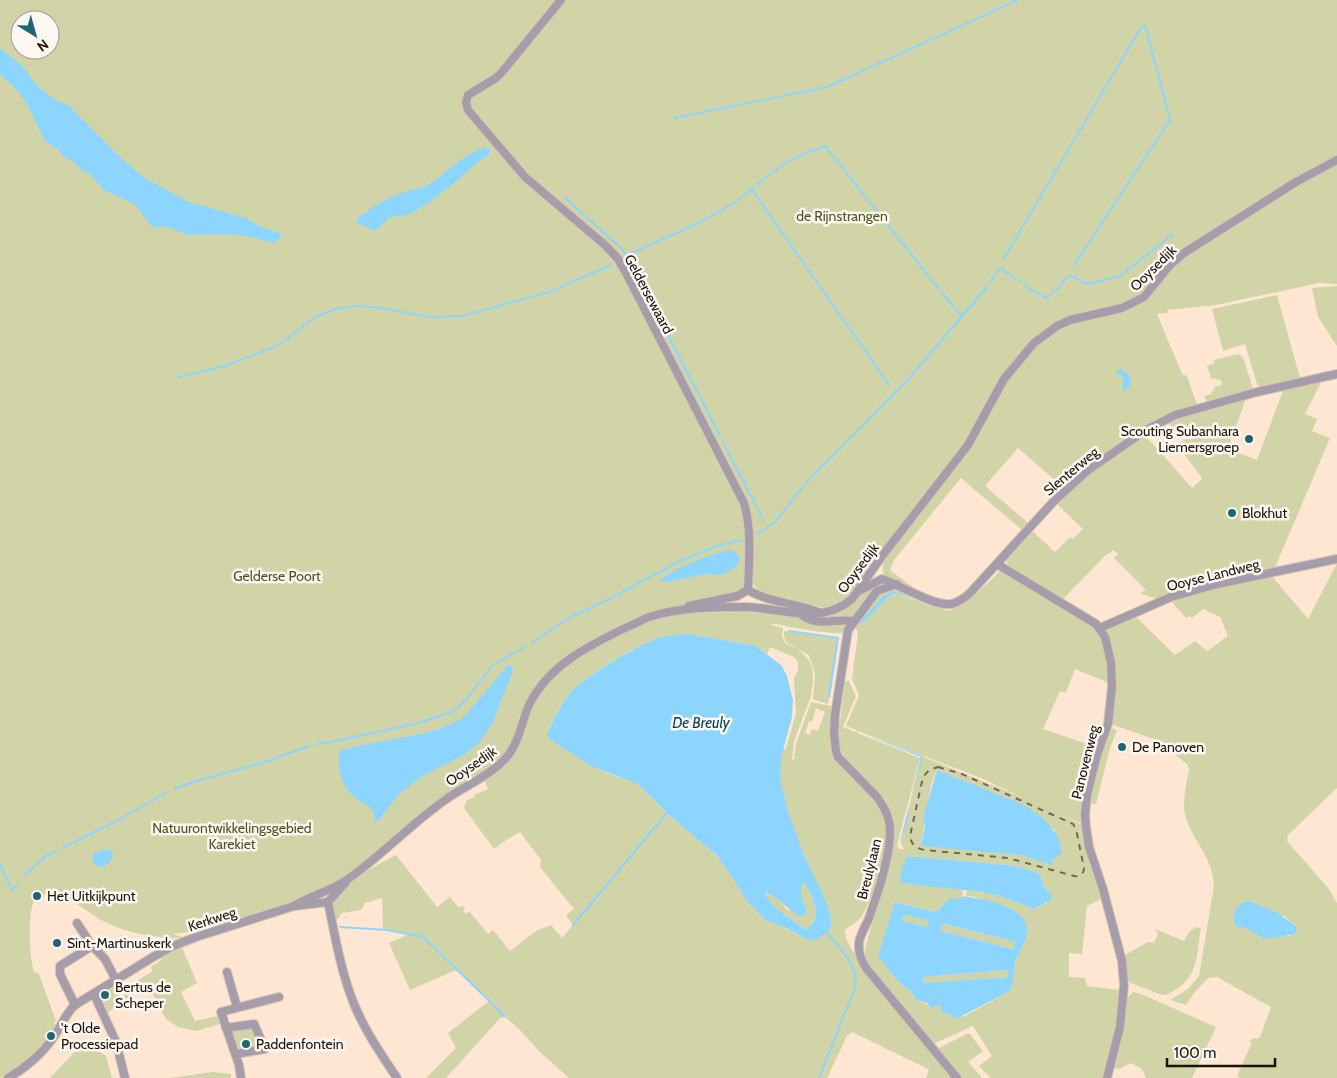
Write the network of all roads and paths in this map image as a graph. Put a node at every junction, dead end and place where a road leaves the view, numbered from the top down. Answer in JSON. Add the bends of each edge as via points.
{"nodes":[{"id":1,"x":560,"y":0,"type":"edge"},
{"id":2,"x":1337,"y":160,"type":"edge"},
{"id":3,"x":1337,"y":374,"type":"edge"},
{"id":4,"x":882,"y":556,"type":"junction"},
{"id":5,"x":1337,"y":559,"type":"edge"},
{"id":6,"x":997,"y":564,"type":"junction"},
{"id":7,"x":882,"y":579,"type":"junction"},
{"id":8,"x":898,"y":584,"type":"junction"},
{"id":9,"x":748,"y":590,"type":"junction"},
{"id":10,"x":857,"y":592,"type":"junction"},
{"id":11,"x":680,"y":610,"type":"junction"},
{"id":12,"x":799,"y":613,"type":"junction"},
{"id":13,"x":822,"y":613,"type":"junction"},
{"id":14,"x":854,"y":621,"type":"junction"},
{"id":15,"x":1100,"y":628,"type":"junction"},
{"id":16,"x":347,"y":881,"type":"junction"},
{"id":17,"x":328,"y":902,"type":"junction"},
{"id":18,"x":294,"y":906,"type":"junction"},
{"id":19,"x":77,"y":923,"type":"dead end"},
{"id":20,"x":92,"y":946,"type":"junction"},
{"id":21,"x":227,"y":972,"type":"dead end"},
{"id":22,"x":116,"y":980,"type":"junction"},
{"id":23,"x":94,"y":994,"type":"junction"},
{"id":24,"x":279,"y":997,"type":"dead end"},
{"id":25,"x":75,"y":1005,"type":"junction"},
{"id":26,"x":237,"y":1007,"type":"junction"},
{"id":27,"x":226,"y":1028,"type":"junction"},
{"id":28,"x":236,"y":1054,"type":"junction"},
{"id":29,"x":8,"y":1078,"type":"edge"},
{"id":30,"x":125,"y":1078,"type":"edge"},
{"id":31,"x":241,"y":1078,"type":"edge"},
{"id":32,"x":397,"y":1078,"type":"edge"},
{"id":33,"x":957,"y":1078,"type":"edge"},
{"id":34,"x":1107,"y":1078,"type":"edge"}],
"edges":[{"from":1,"to":9,"type":"street","name":"Geldersewaard","via":[[502,72],[468,95],[468,110],[526,177],[618,259],[744,502],[750,535]]},
{"from":2,"to":4,"type":"street","name":"Ooysedijk","via":[[1184,252],[1144,297],[1122,308],[1070,320],[1034,343],[1004,379],[968,445]]},
{"from":3,"to":6,"type":"street","name":"Slenterweg","via":[[1176,415],[1146,430],[1087,471],[1054,501]]},
{"from":4,"to":7,"type":"street"},
{"from":4,"to":10,"type":"street","name":"Ooysedijk"},
{"from":5,"to":15,"type":"street","name":"Ooyse Landweg","via":[[1189,592]]},
{"from":6,"to":8,"type":"street","name":"Slenterweg","via":[[965,598],[953,603],[937,603]]},
{"from":6,"to":15,"type":"street"},
{"from":7,"to":8,"type":"street","name":"Slenterweg"},
{"from":7,"to":10,"type":"street"},
{"from":8,"to":14,"type":"street","name":"Breulylaan","via":[[877,591]]},
{"from":9,"to":11,"type":"street","via":[[737,596]]},
{"from":9,"to":13,"type":"street","via":[[761,597]]},
{"from":10,"to":13,"type":"street","name":"Ooysedijk","via":[[839,609]]},
{"from":11,"to":12,"type":"street","name":"Ooysedijk","via":[[748,607]]},
{"from":11,"to":16,"type":"street","name":"Ooysedijk","via":[[648,617],[560,667],[530,704],[516,742],[505,759],[446,798]]},
{"from":12,"to":13,"type":"street","name":"Ooysedijk"},
{"from":12,"to":14,"type":"street","via":[[821,622]]},
{"from":14,"to":33,"type":"street","name":"Breulylaan","via":[[847,636],[836,708],[836,751],[842,762],[882,804],[889,820],[890,835],[876,896],[859,941],[859,953],[866,968]]},
{"from":15,"to":34,"type":"street","name":"Panovenweg","via":[[1111,663],[1112,687],[1108,724],[1092,773],[1085,814],[1089,847],[1122,961],[1124,985],[1120,1027]]},
{"from":16,"to":17,"type":"street"},
{"from":16,"to":18,"type":"street","name":"Ooysedijk"},
{"from":17,"to":18,"type":"street"},
{"from":17,"to":32,"type":"street","via":[[354,1005],[372,1041]]},
{"from":18,"to":22,"type":"street","name":"Kerkweg","via":[[196,937],[166,950]]},
{"from":19,"to":20,"type":"street"},
{"from":20,"to":22,"type":"street","via":[[105,959]]},
{"from":20,"to":25,"type":"street","via":[[60,966],[60,974]]},
{"from":21,"to":26,"type":"street"},
{"from":22,"to":23,"type":"street","name":"Kerkweg"},
{"from":23,"to":25,"type":"street","name":"Kerkweg"},
{"from":23,"to":30,"type":"street","via":[[116,1042]]},
{"from":24,"to":26,"type":"street"},
{"from":25,"to":29,"type":"street","name":"Kerkweg","via":[[46,1047]]},
{"from":26,"to":27,"type":"street","via":[[221,1012]]},
{"from":27,"to":28,"type":"street"},
{"from":27,"to":28,"type":"street","via":[[254,1024],[265,1049]]},
{"from":28,"to":31,"type":"street"}]}
